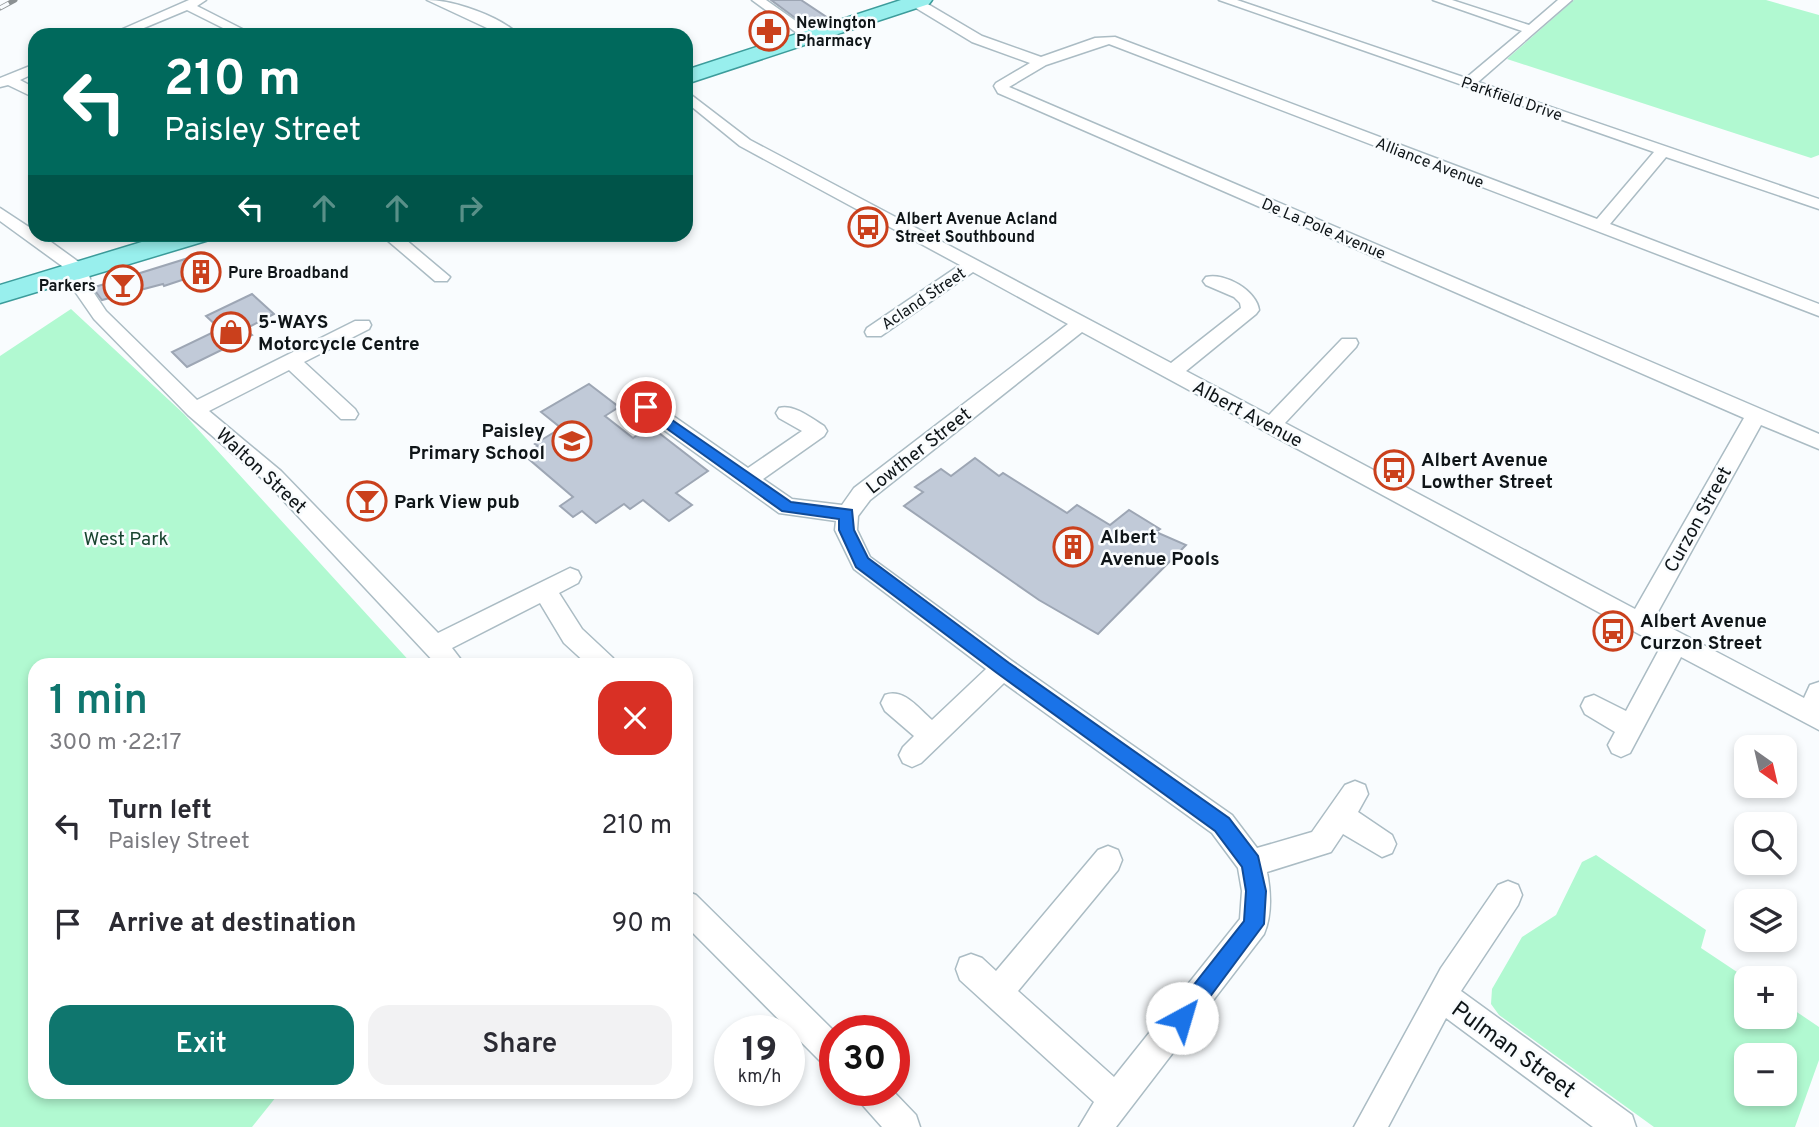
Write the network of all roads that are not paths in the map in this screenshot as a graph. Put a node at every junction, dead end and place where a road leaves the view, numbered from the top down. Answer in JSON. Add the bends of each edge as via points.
{"nodes":[{"id":1,"x":433,"y":0,"type":"edge"},
{"id":2,"x":758,"y":0,"type":"edge"},
{"id":3,"x":1225,"y":0,"type":"edge"},
{"id":4,"x":1439,"y":0,"type":"edge"},
{"id":5,"x":1566,"y":0,"type":"edge"},
{"id":6,"x":919,"y":1,"type":"edge"},
{"id":7,"x":194,"y":2,"type":"edge"},
{"id":8,"x":133,"y":28,"type":"edge"},
{"id":9,"x":236,"y":28,"type":"edge"},
{"id":10,"x":500,"y":28,"type":"edge"},
{"id":11,"x":1533,"y":30,"type":"junction"},
{"id":12,"x":810,"y":36,"type":"junction"},
{"id":13,"x":1041,"y":62,"type":"junction"},
{"id":14,"x":28,"y":71,"type":"edge"},
{"id":15,"x":693,"y":75,"type":"edge"},
{"id":16,"x":5,"y":81,"type":"edge"},
{"id":17,"x":1469,"y":83,"type":"junction"},
{"id":18,"x":28,"y":91,"type":"edge"},
{"id":19,"x":693,"y":100,"type":"edge"},
{"id":20,"x":1663,"y":151,"type":"junction"},
{"id":21,"x":1819,"y":204,"type":"edge"},
{"id":22,"x":3,"y":217,"type":"edge"},
{"id":23,"x":1600,"y":226,"type":"junction"},
{"id":24,"x":28,"y":235,"type":"edge"},
{"id":25,"x":38,"y":242,"type":"edge"},
{"id":26,"x":174,"y":242,"type":"edge"},
{"id":27,"x":398,"y":242,"type":"edge"},
{"id":28,"x":972,"y":265,"type":"junction"},
{"id":29,"x":81,"y":272,"type":"junction"},
{"id":30,"x":441,"y":277,"type":"dead end"},
{"id":31,"x":1213,"y":280,"type":"dead end"},
{"id":32,"x":0,"y":294,"type":"edge"},
{"id":33,"x":0,"y":301,"type":"edge"},
{"id":34,"x":1819,"y":310,"type":"edge"},
{"id":35,"x":1081,"y":323,"type":"junction"},
{"id":36,"x":362,"y":325,"type":"dead end"},
{"id":37,"x":874,"y":332,"type":"dead end"},
{"id":38,"x":1349,"y":343,"type":"dead end"},
{"id":39,"x":292,"y":362,"type":"junction"},
{"id":40,"x":1172,"y":372,"type":"junction"},
{"id":41,"x":646,"y":407,"type":"dead end"},
{"id":42,"x":195,"y":411,"type":"junction"},
{"id":43,"x":786,"y":413,"type":"dead end"},
{"id":44,"x":348,"y":414,"type":"dead end"},
{"id":45,"x":1756,"y":415,"type":"junction"},
{"id":46,"x":1271,"y":425,"type":"junction"},
{"id":47,"x":1819,"y":442,"type":"edge"},
{"id":48,"x":749,"y":478,"type":"junction"},
{"id":49,"x":847,"y":514,"type":"junction"},
{"id":50,"x":570,"y":577,"type":"dead end"},
{"id":51,"x":544,"y":589,"type":"junction"},
{"id":52,"x":1639,"y":623,"type":"junction"},
{"id":53,"x":1676,"y":642,"type":"junction"},
{"id":54,"x":434,"y":646,"type":"junction"},
{"id":55,"x":446,"y":658,"type":"edge"},
{"id":56,"x":597,"y":658,"type":"edge"},
{"id":57,"x":1003,"y":668,"type":"junction"},
{"id":58,"x":894,"y":703,"type":"dead end"},
{"id":59,"x":1594,"y":706,"type":"dead end"},
{"id":60,"x":1816,"y":709,"type":"edge"},
{"id":61,"x":931,"y":735,"type":"junction"},
{"id":62,"x":912,"y":755,"type":"dead end"},
{"id":63,"x":1382,"y":844,"type":"dead end"},
{"id":64,"x":1108,"y":860,"type":"dead end"},
{"id":65,"x":1251,"y":863,"type":"junction"},
{"id":66,"x":1508,"y":895,"type":"dead end"},
{"id":67,"x":693,"y":912,"type":"edge"},
{"id":68,"x":971,"y":969,"type":"dead end"},
{"id":69,"x":998,"y":992,"type":"junction"},
{"id":70,"x":1441,"y":996,"type":"junction"},
{"id":71,"x":819,"y":1039,"type":"edge"},
{"id":72,"x":1116,"y":1100,"type":"junction"},
{"id":73,"x":885,"y":1106,"type":"edge"},
{"id":74,"x":904,"y":1127,"type":"edge"},
{"id":75,"x":1095,"y":1127,"type":"edge"},
{"id":76,"x":1370,"y":1127,"type":"edge"},
{"id":77,"x":1620,"y":1127,"type":"edge"}],
"edges":[{"from":1,"to":10,"type":"street"},
{"from":2,"to":12,"type":"street"},
{"from":3,"to":17,"type":"street","name":"Parkfield Drive"},
{"from":4,"to":11,"type":"street"},
{"from":5,"to":11,"type":"street"},
{"from":6,"to":12,"type":"main road"},
{"from":6,"to":13,"type":"street","via":[[977,39]]},
{"from":7,"to":8,"type":"street"},
{"from":7,"to":9,"type":"street"},
{"from":11,"to":17,"type":"street"},
{"from":12,"to":15,"type":"main road"},
{"from":13,"to":23,"type":"street","name":"Alliance Avenue","via":[[1110,40]]},
{"from":13,"to":45,"type":"street","name":"De La Pole Avenue","via":[[1001,86],[1003,90]]},
{"from":14,"to":16,"type":"street"},
{"from":16,"to":18,"type":"street"},
{"from":17,"to":20,"type":"street","name":"Parkfield Drive"},
{"from":19,"to":28,"type":"street","name":"Albert Avenue","via":[[745,143]]},
{"from":20,"to":21,"type":"street","name":"Parkfield Drive"},
{"from":20,"to":23,"type":"street"},
{"from":22,"to":24,"type":"street"},
{"from":23,"to":34,"type":"street","name":"Alliance Avenue"},
{"from":25,"to":29,"type":"street"},
{"from":26,"to":29,"type":"main road"},
{"from":27,"to":30,"type":"street"},
{"from":28,"to":35,"type":"street","name":"Albert Avenue"},
{"from":28,"to":37,"type":"street","name":"Acland Street"},
{"from":29,"to":32,"type":"main road"},
{"from":29,"to":33,"type":"main road"},
{"from":29,"to":42,"type":"street","name":"Walton Street","via":[[85,293],[100,316]]},
{"from":31,"to":40,"type":"street","via":[[1240,293],[1249,301],[1250,310]]},
{"from":35,"to":40,"type":"street","name":"Albert Avenue"},
{"from":35,"to":49,"type":"street","name":"Lowther Street","via":[[880,478]]},
{"from":36,"to":39,"type":"street"},
{"from":38,"to":46,"type":"street"},
{"from":39,"to":42,"type":"street"},
{"from":39,"to":44,"type":"street"},
{"from":40,"to":46,"type":"street","name":"Albert Avenue"},
{"from":41,"to":48,"type":"street"},
{"from":42,"to":54,"type":"street","name":"Walton Street","via":[[274,477]]},
{"from":43,"to":48,"type":"street","via":[[817,431]]},
{"from":45,"to":47,"type":"street","name":"De La Pole Avenue"},
{"from":45,"to":52,"type":"street","name":"Curzon Street"},
{"from":46,"to":52,"type":"street","name":"Albert Avenue"},
{"from":48,"to":49,"type":"street","via":[[787,507]]},
{"from":49,"to":57,"type":"street","via":[[846,530],[862,563]]},
{"from":50,"to":51,"type":"street"},
{"from":51,"to":54,"type":"street"},
{"from":51,"to":56,"type":"street","via":[[573,636]]},
{"from":52,"to":53,"type":"street","name":"Albert Avenue"},
{"from":53,"to":59,"type":"street","via":[[1624,735]]},
{"from":53,"to":60,"type":"street","name":"Albert Avenue"},
{"from":54,"to":55,"type":"street","name":"Walton Street"},
{"from":57,"to":61,"type":"street"},
{"from":57,"to":65,"type":"street","via":[[1222,824]]},
{"from":58,"to":61,"type":"street"},
{"from":61,"to":62,"type":"street"},
{"from":63,"to":65,"type":"street","via":[[1347,805],[1321,843]]},
{"from":64,"to":69,"type":"street"},
{"from":65,"to":72,"type":"street","via":[[1256,891],[1254,924]]},
{"from":66,"to":70,"type":"street","name":"Pulman Street"},
{"from":67,"to":71,"type":"street"},
{"from":68,"to":69,"type":"street"},
{"from":69,"to":72,"type":"street"},
{"from":70,"to":76,"type":"street","name":"Pulman Street"},
{"from":70,"to":77,"type":"street","name":"Pulman Street"},
{"from":72,"to":75,"type":"street"},
{"from":73,"to":74,"type":"street"}]}
